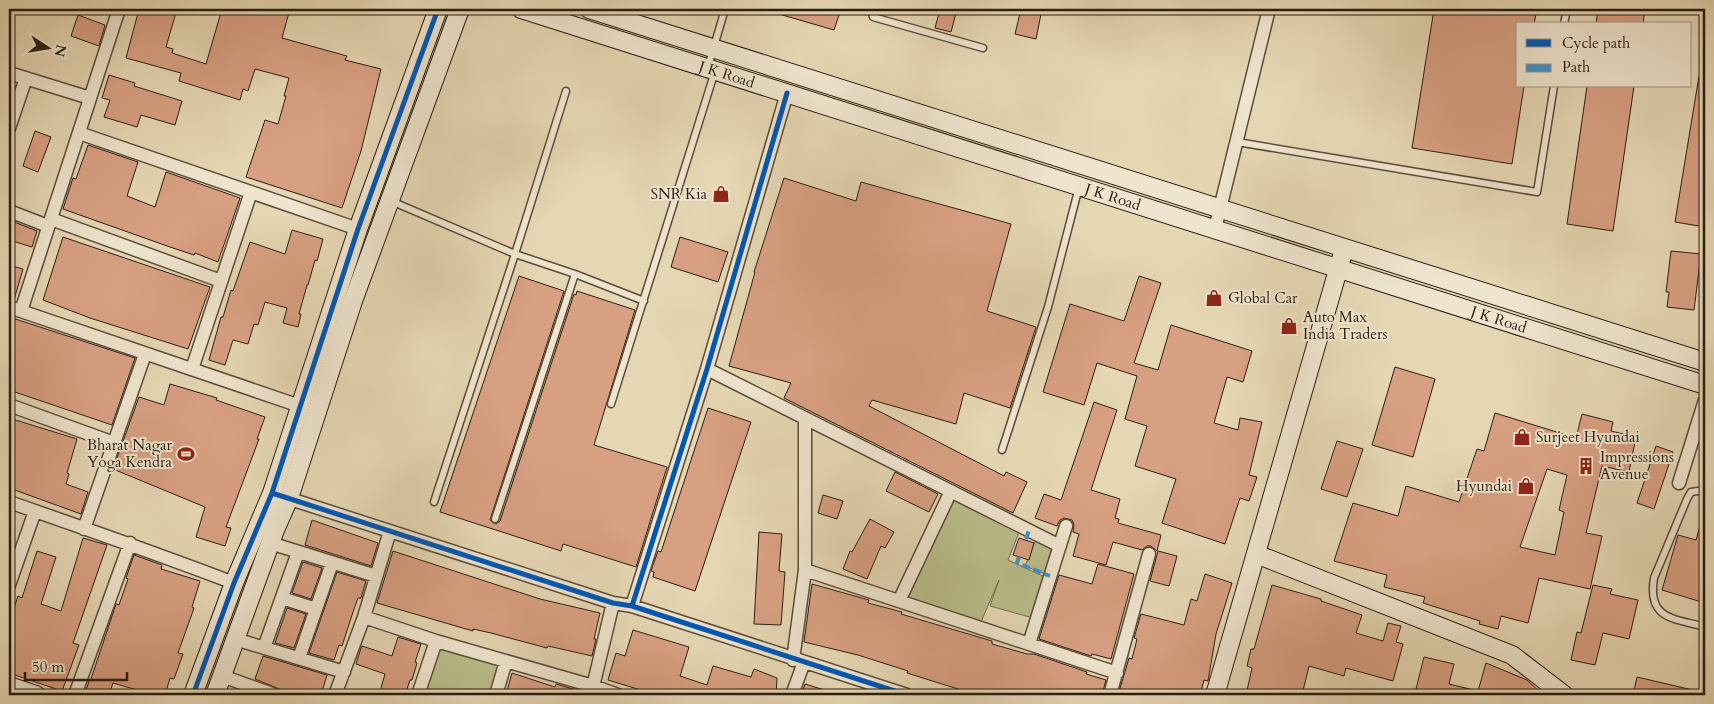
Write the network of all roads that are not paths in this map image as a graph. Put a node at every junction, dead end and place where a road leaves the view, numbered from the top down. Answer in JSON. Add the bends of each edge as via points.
{"nodes":[{"id":1,"x":119,"y":9,"type":"edge"},
{"id":2,"x":438,"y":9,"type":"edge"},
{"id":3,"x":460,"y":9,"type":"edge"},
{"id":4,"x":521,"y":9,"type":"edge"},
{"id":5,"x":589,"y":9,"type":"edge"},
{"id":6,"x":725,"y":9,"type":"edge"},
{"id":7,"x":871,"y":9,"type":"edge"},
{"id":8,"x":1269,"y":9,"type":"edge"},
{"id":9,"x":1567,"y":9,"type":"edge"},
{"id":10,"x":608,"y":12,"type":"edge"},
{"id":11,"x":1564,"y":22,"type":"edge"},
{"id":12,"x":714,"y":48,"type":"junction"},
{"id":13,"x":983,"y":48,"type":"dead end"},
{"id":14,"x":711,"y":69,"type":"junction"},
{"id":15,"x":778,"y":69,"type":"junction"},
{"id":16,"x":9,"y":73,"type":"edge"},
{"id":17,"x":26,"y":78,"type":"junction"},
{"id":18,"x":1554,"y":88,"type":"edge"},
{"id":19,"x":566,"y":91,"type":"dead end"},
{"id":20,"x":780,"y":91,"type":"junction"},
{"id":21,"x":90,"y":98,"type":"junction"},
{"id":22,"x":9,"y":128,"type":"edge"},
{"id":23,"x":79,"y":133,"type":"junction"},
{"id":24,"x":1237,"y":142,"type":"junction"},
{"id":25,"x":1080,"y":186,"type":"junction"},
{"id":26,"x":251,"y":192,"type":"junction"},
{"id":27,"x":390,"y":201,"type":"junction"},
{"id":28,"x":1220,"y":209,"type":"junction"},
{"id":29,"x":9,"y":211,"type":"edge"},
{"id":30,"x":49,"y":223,"type":"junction"},
{"id":31,"x":358,"y":229,"type":"junction"},
{"id":32,"x":1215,"y":229,"type":"junction"},
{"id":33,"x":1344,"y":248,"type":"junction"},
{"id":34,"x":515,"y":254,"type":"junction"},
{"id":35,"x":1338,"y":268,"type":"junction"},
{"id":36,"x":575,"y":274,"type":"junction"},
{"id":37,"x":221,"y":282,"type":"junction"},
{"id":38,"x":644,"y":301,"type":"junction"},
{"id":39,"x":15,"y":309,"type":"edge"},
{"id":40,"x":146,"y":354,"type":"junction"},
{"id":41,"x":1705,"y":362,"type":"edge"},
{"id":42,"x":192,"y":369,"type":"junction"},
{"id":43,"x":708,"y":369,"type":"junction"},
{"id":44,"x":1705,"y":385,"type":"edge"},
{"id":45,"x":1705,"y":400,"type":"edge"},
{"id":46,"x":611,"y":404,"type":"dead end"},
{"id":47,"x":9,"y":405,"type":"edge"},
{"id":48,"x":300,"y":406,"type":"junction"},
{"id":49,"x":805,"y":418,"type":"junction"},
{"id":50,"x":114,"y":442,"type":"junction"},
{"id":51,"x":1002,"y":450,"type":"dead end"},
{"id":52,"x":1679,"y":483,"type":"dead end"},
{"id":53,"x":1705,"y":490,"type":"edge"},
{"id":54,"x":951,"y":491,"type":"junction"},
{"id":55,"x":272,"y":493,"type":"junction"},
{"id":56,"x":289,"y":498,"type":"junction"},
{"id":57,"x":9,"y":502,"type":"edge"},
{"id":58,"x":434,"y":502,"type":"dead end"},
{"id":59,"x":35,"y":511,"type":"junction"},
{"id":60,"x":495,"y":519,"type":"dead end"},
{"id":61,"x":1066,"y":526,"type":"dead end"},
{"id":62,"x":84,"y":529,"type":"junction"},
{"id":63,"x":390,"y":531,"type":"junction"},
{"id":64,"x":130,"y":543,"type":"junction"},
{"id":65,"x":270,"y":543,"type":"junction"},
{"id":66,"x":1060,"y":546,"type":"junction"},
{"id":67,"x":298,"y":552,"type":"junction"},
{"id":68,"x":1149,"y":554,"type":"dead end"},
{"id":69,"x":1256,"y":554,"type":"junction"},
{"id":70,"x":332,"y":563,"type":"junction"},
{"id":71,"x":805,"y":570,"type":"junction"},
{"id":72,"x":376,"y":576,"type":"junction"},
{"id":73,"x":234,"y":583,"type":"junction"},
{"id":74,"x":9,"y":586,"type":"edge"},
{"id":75,"x":282,"y":598,"type":"junction"},
{"id":76,"x":899,"y":601,"type":"junction"},
{"id":77,"x":613,"y":603,"type":"junction"},
{"id":78,"x":632,"y":606,"type":"junction"},
{"id":79,"x":316,"y":608,"type":"junction"},
{"id":80,"x":364,"y":617,"type":"junction"},
{"id":81,"x":1705,"y":627,"type":"edge"},
{"id":82,"x":235,"y":639,"type":"junction"},
{"id":83,"x":436,"y":641,"type":"junction"},
{"id":84,"x":1029,"y":644,"type":"junction"},
{"id":85,"x":264,"y":648,"type":"junction"},
{"id":86,"x":299,"y":658,"type":"junction"},
{"id":87,"x":506,"y":661,"type":"junction"},
{"id":88,"x":798,"y":661,"type":"junction"},
{"id":89,"x":344,"y":672,"type":"junction"},
{"id":90,"x":1117,"y":673,"type":"junction"},
{"id":91,"x":222,"y":676,"type":"junction"},
{"id":92,"x":9,"y":686,"type":"edge"},
{"id":93,"x":592,"y":691,"type":"edge"},
{"id":94,"x":876,"y":691,"type":"edge"},
{"id":95,"x":36,"y":695,"type":"edge"},
{"id":96,"x":75,"y":695,"type":"edge"},
{"id":97,"x":193,"y":695,"type":"edge"},
{"id":98,"x":215,"y":695,"type":"edge"},
{"id":99,"x":275,"y":695,"type":"edge"},
{"id":100,"x":335,"y":695,"type":"edge"},
{"id":101,"x":418,"y":695,"type":"edge"},
{"id":102,"x":496,"y":695,"type":"edge"},
{"id":103,"x":618,"y":695,"type":"edge"},
{"id":104,"x":792,"y":695,"type":"edge"},
{"id":105,"x":907,"y":695,"type":"edge"},
{"id":106,"x":1110,"y":695,"type":"edge"},
{"id":107,"x":1215,"y":695,"type":"edge"},
{"id":108,"x":1564,"y":695,"type":"edge"}],
"edges":[{"from":1,"to":21,"type":"street"},
{"from":2,"to":31,"type":"main road"},
{"from":3,"to":27,"type":"main road"},
{"from":4,"to":14,"type":"main road","name":"J K Road"},
{"from":5,"to":10,"type":"main road","name":"J K Road"},
{"from":6,"to":12,"type":"lane"},
{"from":7,"to":13,"type":"lane","via":[[873,17]]},
{"from":8,"to":24,"type":"street"},
{"from":9,"to":11,"type":"lane"},
{"from":10,"to":12,"type":"main road","name":"J K Road"},
{"from":12,"to":14,"type":"lane"},
{"from":12,"to":15,"type":"main road","name":"J K Road"},
{"from":14,"to":20,"type":"main road","name":"J K Road"},
{"from":14,"to":38,"type":"lane"},
{"from":15,"to":20,"type":"main road"},
{"from":15,"to":28,"type":"main road","name":"J K Road"},
{"from":16,"to":17,"type":"street"},
{"from":17,"to":21,"type":"street"},
{"from":17,"to":22,"type":"street"},
{"from":18,"to":24,"type":"lane","via":[[1537,192]]},
{"from":19,"to":34,"type":"lane"},
{"from":20,"to":25,"type":"main road","name":"J K Road"},
{"from":20,"to":43,"type":"street"},
{"from":21,"to":23,"type":"street"},
{"from":23,"to":26,"type":"street"},
{"from":23,"to":30,"type":"street"},
{"from":24,"to":28,"type":"street"},
{"from":25,"to":32,"type":"main road","name":"J K Road"},
{"from":25,"to":51,"type":"lane","via":[[1048,307]]},
{"from":26,"to":31,"type":"street"},
{"from":26,"to":37,"type":"street"},
{"from":27,"to":34,"type":"lane"},
{"from":27,"to":56,"type":"main road","via":[[353,301]]},
{"from":28,"to":32,"type":"street"},
{"from":28,"to":33,"type":"main road","name":"J K Road"},
{"from":29,"to":30,"type":"street"},
{"from":30,"to":37,"type":"street"},
{"from":30,"to":39,"type":"street"},
{"from":31,"to":48,"type":"main road"},
{"from":32,"to":35,"type":"main road","name":"J K Road"},
{"from":33,"to":35,"type":"main road"},
{"from":33,"to":41,"type":"main road","name":"J K Road"},
{"from":34,"to":36,"type":"lane"},
{"from":34,"to":58,"type":"lane"},
{"from":35,"to":44,"type":"main road","name":"J K Road"},
{"from":35,"to":69,"type":"main road"},
{"from":36,"to":38,"type":"lane"},
{"from":36,"to":60,"type":"lane"},
{"from":37,"to":42,"type":"street"},
{"from":38,"to":46,"type":"lane"},
{"from":39,"to":40,"type":"street"},
{"from":40,"to":42,"type":"street"},
{"from":40,"to":50,"type":"street"},
{"from":42,"to":48,"type":"street"},
{"from":43,"to":49,"type":"street"},
{"from":43,"to":78,"type":"street"},
{"from":45,"to":52,"type":"street"},
{"from":47,"to":50,"type":"street"},
{"from":48,"to":55,"type":"main road"},
{"from":49,"to":54,"type":"street"},
{"from":49,"to":71,"type":"street"},
{"from":50,"to":62,"type":"street"},
{"from":53,"to":81,"type":"lane","via":[[1691,492],[1687,499],[1652,589],[1656,608],[1666,616]]},
{"from":54,"to":66,"type":"street"},
{"from":54,"to":76,"type":"street"},
{"from":55,"to":56,"type":"street"},
{"from":55,"to":73,"type":"main road"},
{"from":56,"to":63,"type":"street"},
{"from":56,"to":65,"type":"main road"},
{"from":57,"to":59,"type":"street"},
{"from":59,"to":62,"type":"street"},
{"from":59,"to":74,"type":"street"},
{"from":61,"to":66,"type":"street"},
{"from":62,"to":64,"type":"street"},
{"from":63,"to":72,"type":"street"},
{"from":63,"to":77,"type":"street"},
{"from":64,"to":73,"type":"street"},
{"from":64,"to":96,"type":"street"},
{"from":65,"to":67,"type":"street"},
{"from":65,"to":82,"type":"main road"},
{"from":66,"to":84,"type":"street"},
{"from":67,"to":70,"type":"street"},
{"from":67,"to":75,"type":"street"},
{"from":68,"to":90,"type":"street"},
{"from":69,"to":107,"type":"main road"},
{"from":69,"to":108,"type":"main road","via":[[1512,655]]},
{"from":70,"to":72,"type":"street"},
{"from":70,"to":79,"type":"street"},
{"from":71,"to":76,"type":"street"},
{"from":71,"to":88,"type":"street"},
{"from":72,"to":80,"type":"street"},
{"from":73,"to":97,"type":"main road"},
{"from":75,"to":79,"type":"street"},
{"from":75,"to":85,"type":"street"},
{"from":76,"to":84,"type":"street"},
{"from":77,"to":78,"type":"street"},
{"from":77,"to":93,"type":"street"},
{"from":78,"to":88,"type":"street"},
{"from":79,"to":86,"type":"street"},
{"from":80,"to":83,"type":"street"},
{"from":80,"to":89,"type":"street"},
{"from":82,"to":85,"type":"street"},
{"from":82,"to":91,"type":"main road"},
{"from":83,"to":87,"type":"street"},
{"from":83,"to":101,"type":"street"},
{"from":84,"to":90,"type":"street"},
{"from":85,"to":86,"type":"street"},
{"from":86,"to":89,"type":"street"},
{"from":87,"to":93,"type":"street"},
{"from":87,"to":102,"type":"street"},
{"from":88,"to":94,"type":"street"},
{"from":88,"to":104,"type":"street"},
{"from":89,"to":100,"type":"street"},
{"from":90,"to":106,"type":"street"},
{"from":91,"to":98,"type":"main road"},
{"from":91,"to":99,"type":"street"},
{"from":92,"to":95,"type":"main road"},
{"from":93,"to":103,"type":"street"},
{"from":94,"to":105,"type":"street"}]}
